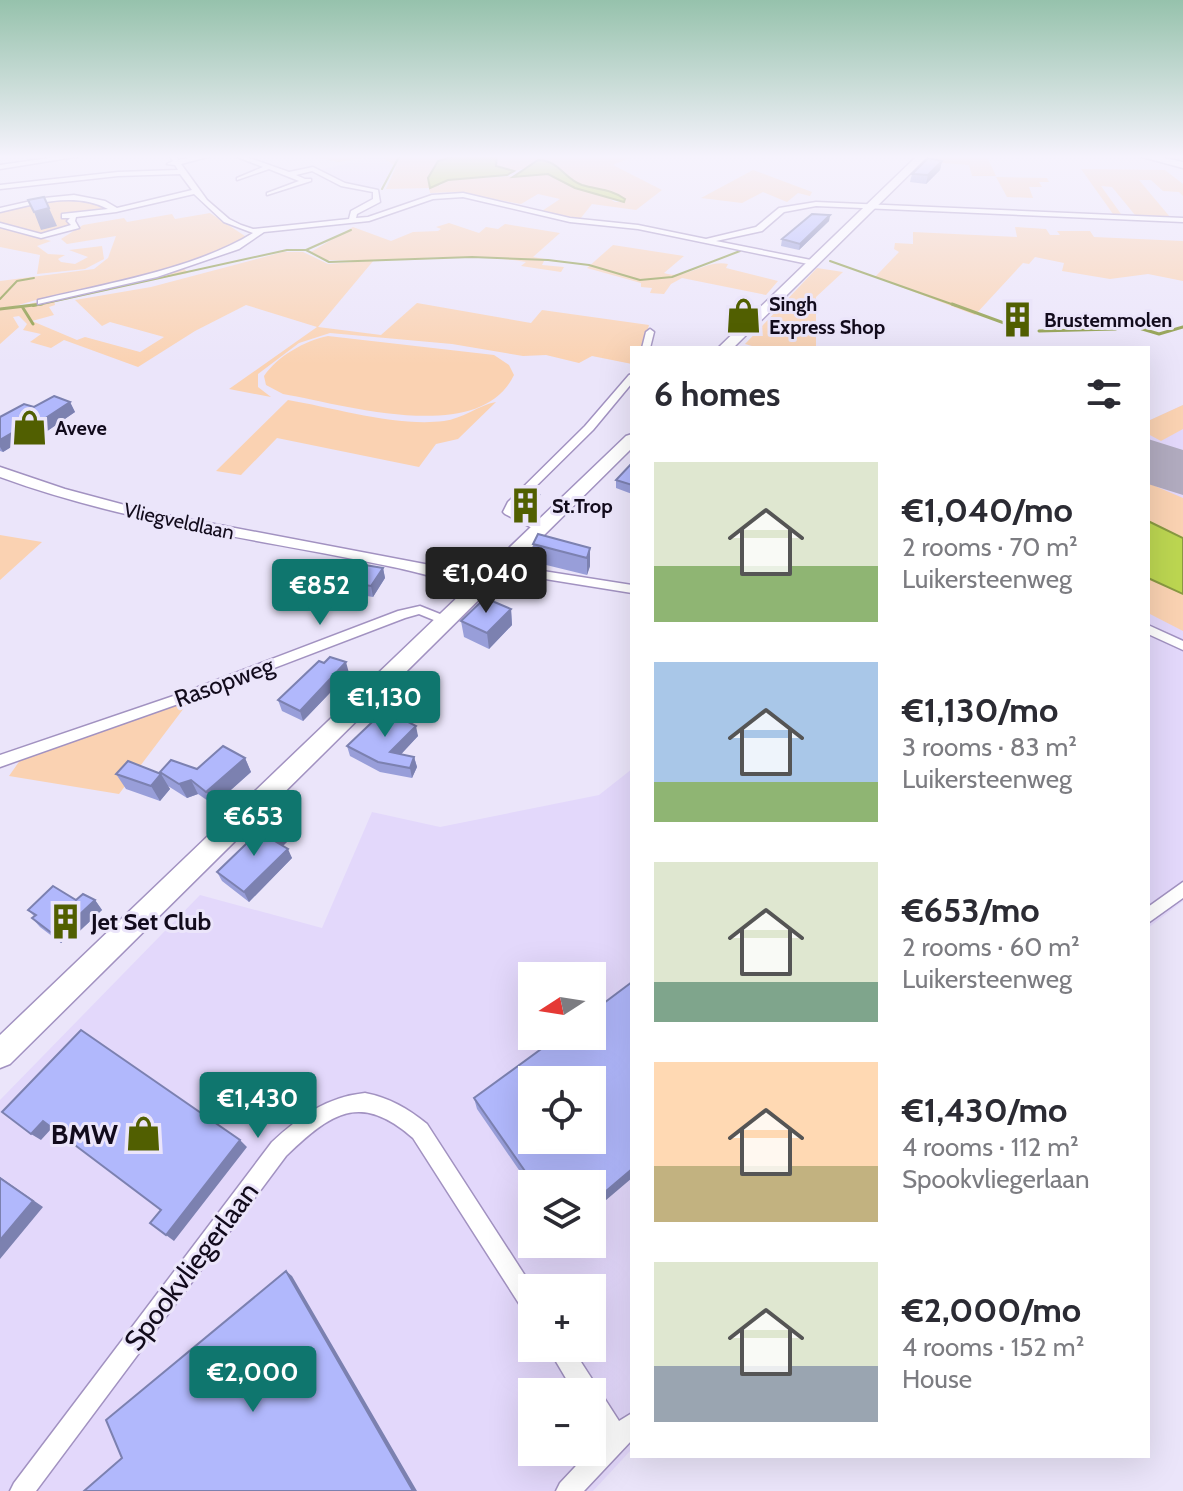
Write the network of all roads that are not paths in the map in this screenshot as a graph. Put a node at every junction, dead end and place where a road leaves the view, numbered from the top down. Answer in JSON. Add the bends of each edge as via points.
{"nodes":[{"id":1,"x":0,"y":225,"type":"edge"},
{"id":2,"x":75,"y":225,"type":"edge"},
{"id":3,"x":236,"y":225,"type":"edge"},
{"id":4,"x":322,"y":225,"type":"edge"},
{"id":5,"x":614,"y":225,"type":"edge"},
{"id":6,"x":764,"y":225,"type":"edge"},
{"id":7,"x":853,"y":225,"type":"edge"},
{"id":8,"x":260,"y":232,"type":"junction"},
{"id":9,"x":706,"y":241,"type":"junction"},
{"id":10,"x":813,"y":263,"type":"junction"},
{"id":11,"x":41,"y":302,"type":"dead end"},
{"id":12,"x":650,"y":332,"type":"dead end"},
{"id":13,"x":646,"y":346,"type":"edge"},
{"id":14,"x":727,"y":346,"type":"edge"},
{"id":15,"x":630,"y":379,"type":"edge"},
{"id":16,"x":630,"y":441,"type":"edge"},
{"id":17,"x":0,"y":472,"type":"edge"},
{"id":18,"x":540,"y":528,"type":"junction"},
{"id":19,"x":409,"y":562,"type":"junction"},
{"id":20,"x":499,"y":568,"type":"junction"},
{"id":21,"x":482,"y":585,"type":"junction"},
{"id":22,"x":630,"y":589,"type":"edge"},
{"id":23,"x":446,"y":621,"type":"junction"},
{"id":24,"x":1150,"y":630,"type":"edge"},
{"id":25,"x":1183,"y":646,"type":"edge"},
{"id":26,"x":0,"y":761,"type":"edge"},
{"id":27,"x":1183,"y":889,"type":"edge"},
{"id":28,"x":1150,"y":914,"type":"edge"},
{"id":29,"x":0,"y":1054,"type":"edge"},
{"id":30,"x":518,"y":1284,"type":"edge"},
{"id":31,"x":606,"y":1413,"type":"edge"},
{"id":32,"x":625,"y":1431,"type":"edge"},
{"id":33,"x":22,"y":1491,"type":"edge"},
{"id":34,"x":568,"y":1491,"type":"edge"}],
"edges":[{"from":1,"to":2,"type":"street","via":[[41,236]]},
{"from":3,"to":8,"type":"street"},
{"from":4,"to":8,"type":"street"},
{"from":5,"to":9,"type":"street"},
{"from":6,"to":9,"type":"street"},
{"from":7,"to":10,"type":"main road"},
{"from":8,"to":11,"type":"street","via":[[236,247]]},
{"from":9,"to":10,"type":"street"},
{"from":10,"to":14,"type":"main road"},
{"from":12,"to":13,"type":"street"},
{"from":15,"to":18,"type":"street","via":[[512,504],[509,512]]},
{"from":16,"to":18,"type":"main road"},
{"from":17,"to":19,"type":"main road","name":"Vliegveldlaan","via":[[176,522]]},
{"from":18,"to":20,"type":"main road"},
{"from":19,"to":20,"type":"main road","name":"Vliegveldlaan"},
{"from":19,"to":21,"type":"main road","name":"Vliegveldlaan"},
{"from":20,"to":21,"type":"main road"},
{"from":20,"to":22,"type":"street"},
{"from":21,"to":23,"type":"main road"},
{"from":23,"to":26,"type":"street","name":"Rasopweg","via":[[420,610],[402,614]]},
{"from":23,"to":29,"type":"main road"},
{"from":24,"to":25,"type":"street"},
{"from":27,"to":28,"type":"street"},
{"from":30,"to":33,"type":"street","name":"Spookvliegerlaan","via":[[420,1131],[401,1111],[374,1101],[327,1110],[279,1149]]},
{"from":31,"to":32,"type":"street"},
{"from":32,"to":34,"type":"street"}]}
